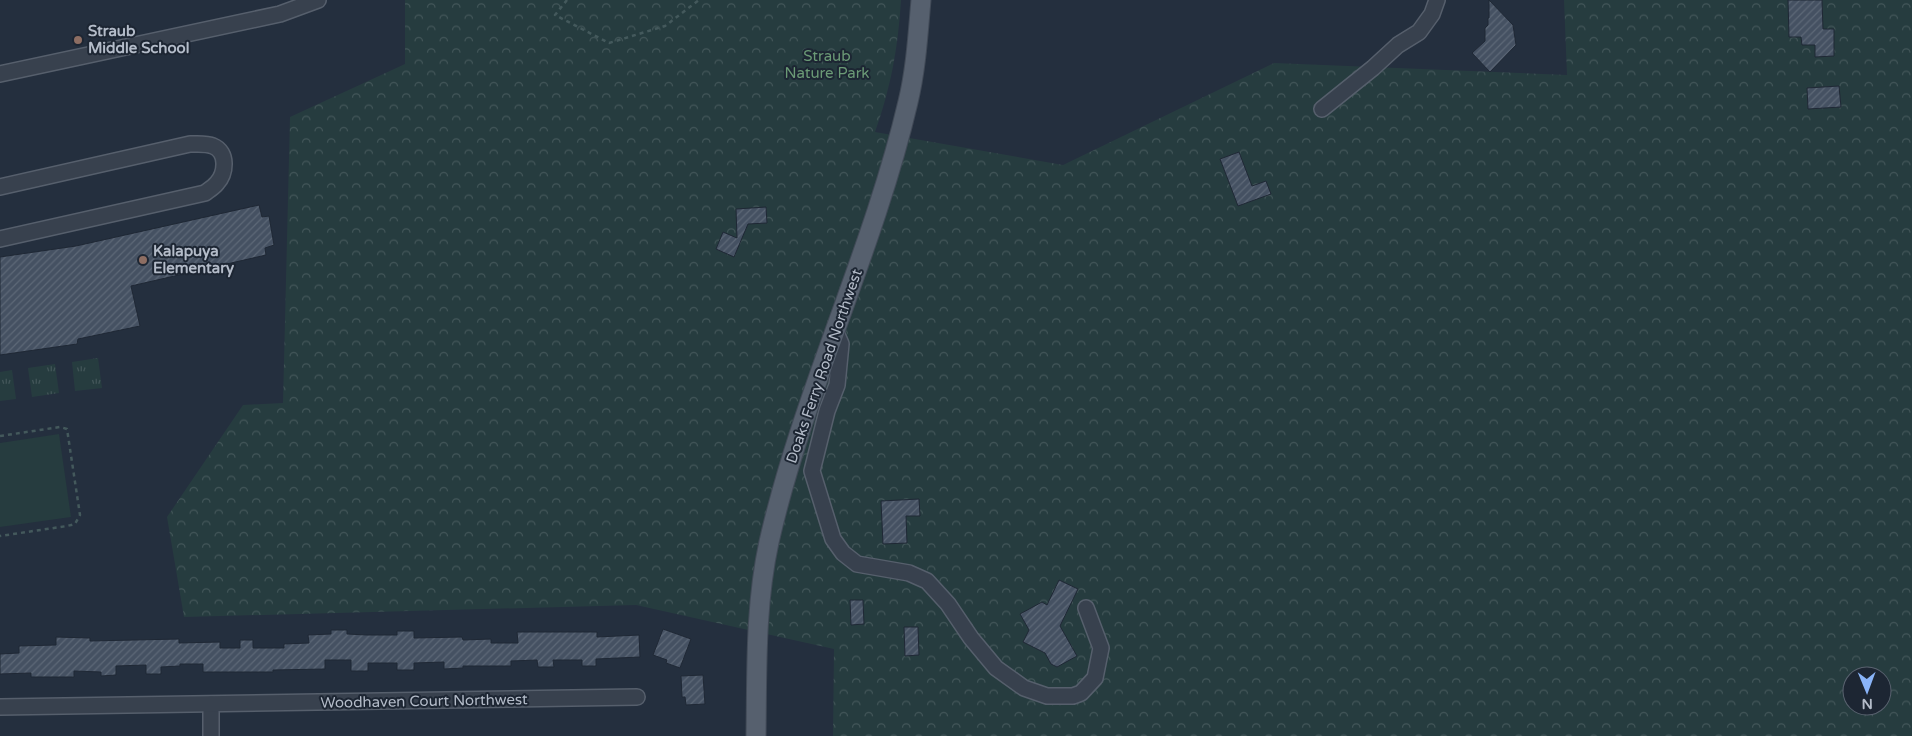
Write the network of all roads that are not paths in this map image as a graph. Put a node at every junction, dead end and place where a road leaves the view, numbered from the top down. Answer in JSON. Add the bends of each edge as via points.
{"nodes":[{"id":1,"x":318,"y":0,"type":"edge"},
{"id":2,"x":922,"y":0,"type":"edge"},
{"id":3,"x":1437,"y":0,"type":"edge"},
{"id":4,"x":0,"y":74,"type":"edge"},
{"id":5,"x":1322,"y":109,"type":"dead end"},
{"id":6,"x":0,"y":187,"type":"edge"},
{"id":7,"x":0,"y":239,"type":"edge"},
{"id":8,"x":834,"y":330,"type":"junction"},
{"id":9,"x":1086,"y":608,"type":"dead end"},
{"id":10,"x":637,"y":697,"type":"dead end"},
{"id":11,"x":211,"y":704,"type":"junction"},
{"id":12,"x":0,"y":707,"type":"edge"},
{"id":13,"x":211,"y":736,"type":"edge"},
{"id":14,"x":756,"y":736,"type":"edge"}],
"edges":[{"from":1,"to":4,"type":"street","via":[[280,14]]},
{"from":2,"to":8,"type":"main road","name":"Doaks Ferry Road Northwest","via":[[908,100],[897,144],[878,208]]},
{"from":3,"to":5,"type":"street","via":[[1432,14],[1419,32],[1398,44]]},
{"from":6,"to":7,"type":"street","via":[[190,144],[216,147],[224,164],[217,184],[205,193]]},
{"from":8,"to":9,"type":"street","via":[[841,344],[837,385],[812,471],[833,539],[843,553],[857,564],[908,573],[927,581],[996,668],[1024,688],[1047,696],[1073,696],[1095,678],[1101,648]]},
{"from":8,"to":14,"type":"main road","name":"Doaks Ferry Road Northwest","via":[[784,483],[769,543],[757,634]]},
{"from":10,"to":11,"type":"street","name":"Woodhaven Court Northwest"},
{"from":11,"to":12,"type":"street","name":"Woodhaven Court Northwest"},
{"from":11,"to":13,"type":"street"}]}
